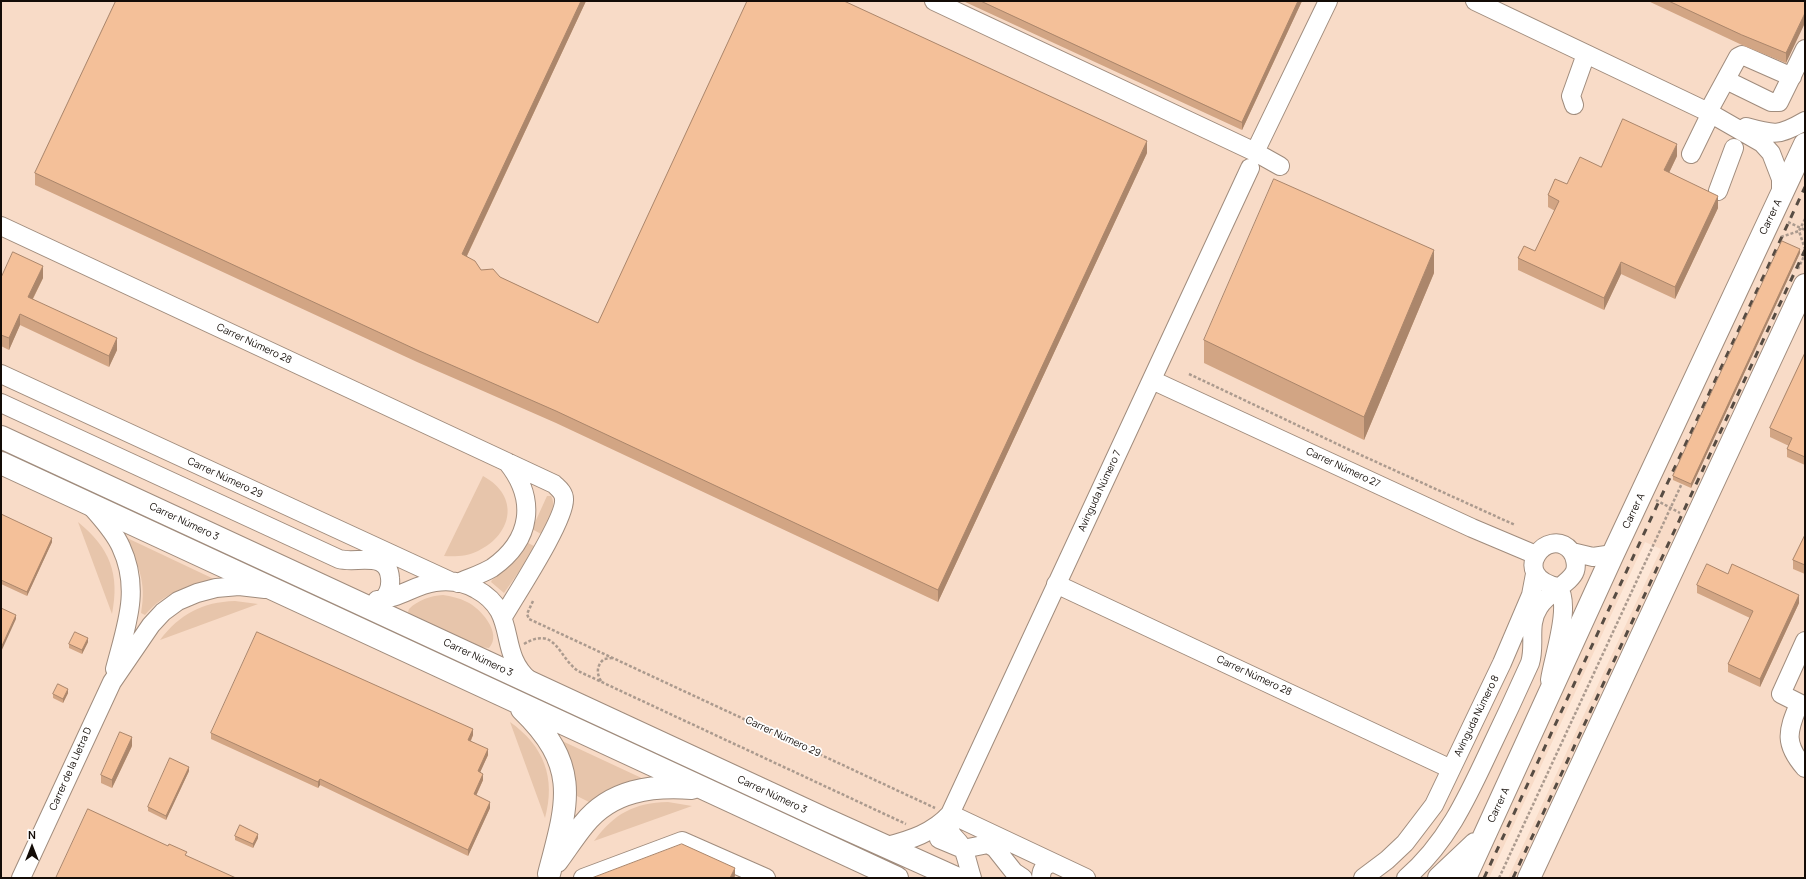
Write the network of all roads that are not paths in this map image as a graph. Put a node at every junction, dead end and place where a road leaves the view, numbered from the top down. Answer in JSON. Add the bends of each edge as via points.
{"nodes":[{"id":1,"x":934,"y":1,"type":"edge"},
{"id":2,"x":1328,"y":1,"type":"edge"},
{"id":3,"x":1475,"y":1,"type":"edge"},
{"id":4,"x":1805,"y":49,"type":"edge"},
{"id":5,"x":1792,"y":77,"type":"junction"},
{"id":6,"x":1726,"y":80,"type":"junction"},
{"id":7,"x":1714,"y":115,"type":"junction"},
{"id":8,"x":1805,"y":121,"type":"edge"},
{"id":9,"x":1805,"y":144,"type":"edge"},
{"id":10,"x":1734,"y":148,"type":"dead end"},
{"id":11,"x":1691,"y":154,"type":"dead end"},
{"id":12,"x":1252,"y":160,"type":"junction"},
{"id":13,"x":1280,"y":166,"type":"dead end"},
{"id":14,"x":1718,"y":191,"type":"dead end"},
{"id":15,"x":1781,"y":197,"type":"junction"},
{"id":16,"x":1,"y":226,"type":"edge"},
{"id":17,"x":1805,"y":285,"type":"edge"},
{"id":18,"x":1,"y":374,"type":"edge"},
{"id":19,"x":1152,"y":380,"type":"junction"},
{"id":20,"x":1,"y":403,"type":"edge"},
{"id":21,"x":1,"y":437,"type":"edge"},
{"id":22,"x":507,"y":461,"type":"junction"},
{"id":23,"x":1,"y":463,"type":"edge"},
{"id":24,"x":89,"y":504,"type":"junction"},
{"id":25,"x":324,"y":524,"type":"junction"},
{"id":26,"x":312,"y":548,"type":"junction"},
{"id":27,"x":1572,"y":552,"type":"junction"},
{"id":28,"x":1613,"y":554,"type":"junction"},
{"id":29,"x":1536,"y":555,"type":"junction"},
{"id":30,"x":1536,"y":574,"type":"junction"},
{"id":31,"x":454,"y":582,"type":"junction"},
{"id":32,"x":1056,"y":584,"type":"junction"},
{"id":33,"x":1558,"y":587,"type":"junction"},
{"id":34,"x":277,"y":590,"type":"junction"},
{"id":35,"x":340,"y":594,"type":"junction"},
{"id":36,"x":382,"y":600,"type":"junction"},
{"id":37,"x":503,"y":617,"type":"junction"},
{"id":38,"x":1805,"y":641,"type":"edge"},
{"id":39,"x":1502,"y":663,"type":"junction"},
{"id":40,"x":1525,"y":674,"type":"junction"},
{"id":41,"x":112,"y":682,"type":"junction"},
{"id":42,"x":534,"y":685,"type":"junction"},
{"id":43,"x":1548,"y":699,"type":"junction"},
{"id":44,"x":514,"y":700,"type":"junction"},
{"id":45,"x":1802,"y":705,"type":"edge"},
{"id":46,"x":1805,"y":768,"type":"edge"},
{"id":47,"x":1451,"y":769,"type":"junction"},
{"id":48,"x":1476,"y":780,"type":"junction"},
{"id":49,"x":703,"y":789,"type":"junction"},
{"id":50,"x":950,"y":814,"type":"junction"},
{"id":51,"x":1485,"y":835,"type":"junction"},
{"id":52,"x":932,"y":836,"type":"junction"},
{"id":53,"x":887,"y":846,"type":"junction"},
{"id":54,"x":964,"y":849,"type":"junction"},
{"id":55,"x":1054,"y":863,"type":"junction"},
{"id":56,"x":548,"y":876,"type":"edge"},
{"id":57,"x":756,"y":876,"type":"edge"},
{"id":58,"x":21,"y":878,"type":"edge"},
{"id":59,"x":583,"y":878,"type":"edge"},
{"id":60,"x":897,"y":878,"type":"edge"},
{"id":61,"x":956,"y":878,"type":"edge"},
{"id":62,"x":972,"y":878,"type":"edge"},
{"id":63,"x":1023,"y":878,"type":"edge"},
{"id":64,"x":1041,"y":878,"type":"edge"},
{"id":65,"x":1086,"y":878,"type":"edge"},
{"id":66,"x":1363,"y":878,"type":"edge"},
{"id":67,"x":1406,"y":878,"type":"edge"},
{"id":68,"x":1439,"y":878,"type":"edge"},
{"id":69,"x":1465,"y":878,"type":"edge"},
{"id":70,"x":1529,"y":878,"type":"edge"}],
"edges":[{"from":1,"to":12,"type":"street"},
{"from":2,"to":12,"type":"street","name":"Avinguda Número 7"},
{"from":3,"to":7,"type":"street"},
{"from":4,"to":5,"type":"street"},
{"from":5,"to":6,"type":"street","via":[[1742,55],[1736,59]]},
{"from":5,"to":6,"type":"street","via":[[1781,100],[1776,102]]},
{"from":6,"to":7,"type":"street"},
{"from":7,"to":8,"type":"street","via":[[1768,133],[1780,133]]},
{"from":7,"to":11,"type":"street"},
{"from":7,"to":15,"type":"street","via":[[1762,143],[1771,153],[1780,179]]},
{"from":9,"to":15,"type":"main road","name":"Carrer A"},
{"from":10,"to":14,"type":"street"},
{"from":12,"to":13,"type":"street"},
{"from":12,"to":19,"type":"street","name":"Avinguda Número 7"},
{"from":15,"to":28,"type":"main road","name":"Carrer A"},
{"from":16,"to":22,"type":"street","name":"Carrer Número 28"},
{"from":17,"to":70,"type":"main road"},
{"from":18,"to":25,"type":"street","name":"Carrer Número 29"},
{"from":19,"to":29,"type":"street","name":"Carrer Número 27"},
{"from":19,"to":32,"type":"street","name":"Avinguda Número 7"},
{"from":20,"to":26,"type":"street"},
{"from":21,"to":35,"type":"main road","name":"Carrer Número 3"},
{"from":22,"to":31,"type":"street","via":[[523,486],[525,525],[517,543],[502,560],[491,568]]},
{"from":22,"to":37,"type":"street","name":"Carrer Número 28","via":[[554,484],[564,498],[563,507],[541,555]]},
{"from":23,"to":24,"type":"main road"},
{"from":24,"to":34,"type":"main road"},
{"from":24,"to":41,"type":"street","name":"Carrer de la Lletra D","via":[[121,546],[132,581],[131,609]]},
{"from":25,"to":26,"type":"street","via":[[331,534],[328,543],[319,548]]},
{"from":25,"to":31,"type":"street","name":"Carrer Número 29"},
{"from":26,"to":36,"type":"street","via":[[344,561],[369,560],[382,563],[389,571],[390,581],[388,592]]},
{"from":27,"to":28,"type":"street","via":[[1593,557]]},
{"from":27,"to":29,"type":"street","via":[[1560,544],[1554,544],[1541,548]]},
{"from":27,"to":33,"type":"street","via":[[1575,558],[1575,571],[1567,582]]},
{"from":28,"to":43,"type":"main road","name":"Carrer A"},
{"from":29,"to":30,"type":"street","via":[[1533,567]]},
{"from":30,"to":33,"type":"street","via":[[1546,584]]},
{"from":30,"to":39,"type":"street","name":"Avinguda Número 8","via":[[1532,595]]},
{"from":31,"to":36,"type":"street","via":[[422,585],[396,597]]},
{"from":31,"to":37,"type":"street","name":"Carrer Número 29","via":[[486,594]]},
{"from":32,"to":47,"type":"street","name":"Carrer Número 28"},
{"from":32,"to":50,"type":"street","name":"Avinguda Número 7"},
{"from":33,"to":40,"type":"street","via":[[1539,607],[1533,618],[1532,656]]},
{"from":33,"to":43,"type":"street","via":[[1564,603]]},
{"from":34,"to":41,"type":"street","name":"Carrer de la Lletra D","via":[[239,586],[216,588],[178,601],[162,612],[151,625]]},
{"from":34,"to":44,"type":"main road"},
{"from":35,"to":36,"type":"street","via":[[365,600]]},
{"from":35,"to":42,"type":"main road","name":"Carrer Número 3"},
{"from":37,"to":42,"type":"street","via":[[511,656],[521,673]]},
{"from":38,"to":45,"type":"street","via":[[1781,694]]},
{"from":39,"to":40,"type":"street","name":"Avinguda Número 8","via":[[1508,660],[1516,661],[1523,667]]},
{"from":39,"to":47,"type":"street","name":"Avinguda Número 8"},
{"from":40,"to":48,"type":"street"},
{"from":41,"to":58,"type":"street","name":"Carrer de la Lletra D"},
{"from":42,"to":53,"type":"main road","name":"Carrer Número 3"},
{"from":43,"to":51,"type":"main road","name":"Carrer A"},
{"from":44,"to":49,"type":"main road"},
{"from":44,"to":56,"type":"main road","via":[[539,725],[558,756],[564,774],[566,806]]},
{"from":45,"to":46,"type":"street","via":[[1790,726],[1789,740],[1793,753]]},
{"from":47,"to":48,"type":"street","via":[[1461,761],[1469,762],[1475,768]]},
{"from":47,"to":66,"type":"street","via":[[1434,805],[1416,831],[1387,860]]},
{"from":48,"to":67,"type":"street","via":[[1450,829]]},
{"from":49,"to":56,"type":"main road","via":[[656,787],[622,794],[584,823]]},
{"from":49,"to":60,"type":"main road"},
{"from":50,"to":52,"type":"street","name":"Avinguda Número 7"},
{"from":50,"to":54,"type":"street","name":"Avinguda Número 7","via":[[953,838]]},
{"from":50,"to":55,"type":"street"},
{"from":51,"to":68,"type":"main road"},
{"from":51,"to":69,"type":"main road","name":"Carrer A"},
{"from":52,"to":53,"type":"street","name":"Avinguda Número 7"},
{"from":52,"to":54,"type":"street"},
{"from":53,"to":61,"type":"main road","name":"Carrer Número 3"},
{"from":54,"to":62,"type":"street","name":"Avinguda Número 7"},
{"from":54,"to":63,"type":"street","via":[[988,844],[995,848],[1014,872]]},
{"from":55,"to":64,"type":"street","via":[[1043,868]]},
{"from":55,"to":65,"type":"street"},
{"from":57,"to":59,"type":"street","via":[[682,841]]}]}
